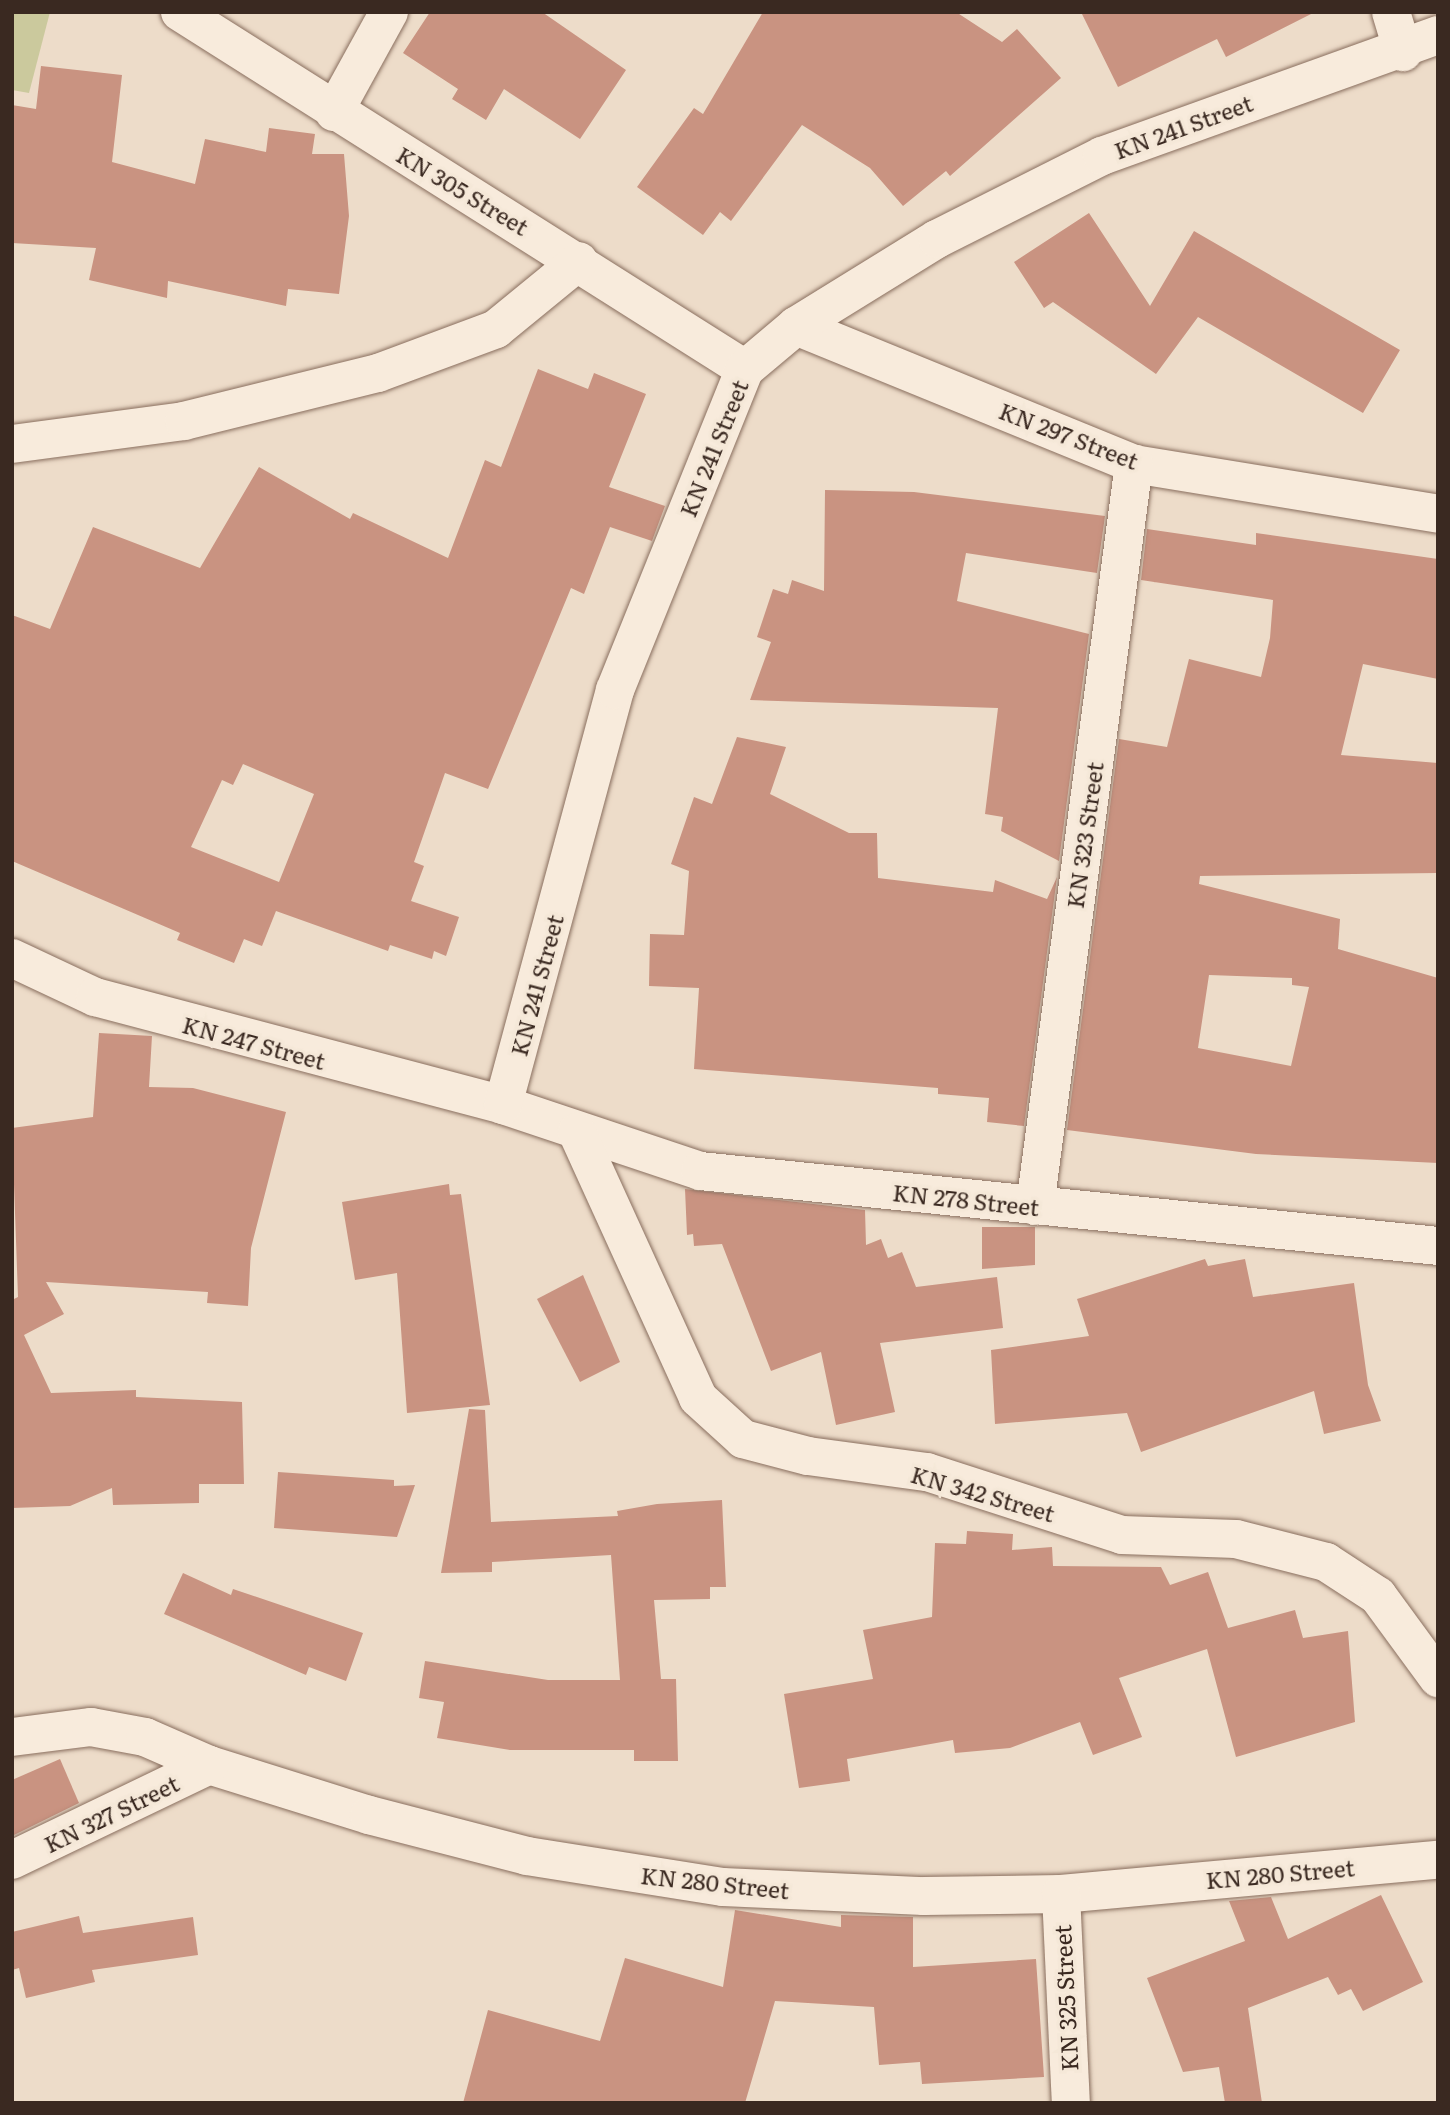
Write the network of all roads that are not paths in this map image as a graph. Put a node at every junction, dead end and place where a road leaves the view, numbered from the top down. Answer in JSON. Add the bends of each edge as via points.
{"nodes":[{"id":1,"x":180,"y":12,"type":"edge"},
{"id":2,"x":389,"y":12,"type":"edge"},
{"id":3,"x":1391,"y":12,"type":"edge"},
{"id":4,"x":1438,"y":35,"type":"edge"},
{"id":5,"x":1403,"y":52,"type":"junction"},
{"id":6,"x":334,"y":112,"type":"junction"},
{"id":7,"x":579,"y":261,"type":"junction"},
{"id":8,"x":796,"y":326,"type":"junction"},
{"id":9,"x":745,"y":369,"type":"junction"},
{"id":10,"x":12,"y":444,"type":"edge"},
{"id":11,"x":1134,"y":464,"type":"junction"},
{"id":12,"x":1438,"y":514,"type":"edge"},
{"id":13,"x":12,"y":958,"type":"edge"},
{"id":14,"x":503,"y":1105,"type":"junction"},
{"id":15,"x":577,"y":1132,"type":"junction"},
{"id":16,"x":1035,"y":1206,"type":"junction"},
{"id":17,"x":1438,"y":1246,"type":"edge"},
{"id":18,"x":1438,"y":1678,"type":"edge"},
{"id":19,"x":12,"y":1737,"type":"edge"},
{"id":20,"x":209,"y":1765,"type":"junction"},
{"id":21,"x":12,"y":1860,"type":"edge"},
{"id":22,"x":1438,"y":1860,"type":"edge"},
{"id":23,"x":1061,"y":1894,"type":"junction"},
{"id":24,"x":1071,"y":2103,"type":"edge"}],
"edges":[{"from":1,"to":6,"type":"street","name":"KN 305 Street"},
{"from":2,"to":6,"type":"street"},
{"from":3,"to":5,"type":"street"},
{"from":4,"to":5,"type":"street","name":"KN 241 Street"},
{"from":5,"to":8,"type":"street","name":"KN 241 Street","via":[[1102,156],[937,239]]},
{"from":6,"to":7,"type":"street","name":"KN 305 Street"},
{"from":7,"to":9,"type":"street","name":"KN 305 Street"},
{"from":7,"to":10,"type":"street","via":[[496,329],[378,373],[184,421]]},
{"from":8,"to":9,"type":"street","name":"KN 241 Street"},
{"from":8,"to":11,"type":"street","name":"KN 297 Street"},
{"from":9,"to":14,"type":"street","name":"KN 241 Street","via":[[615,690]]},
{"from":11,"to":12,"type":"street","name":"KN 297 Street"},
{"from":11,"to":16,"type":"street","name":"KN 323 Street"},
{"from":13,"to":14,"type":"street","name":"KN 247 Street","via":[[95,997]]},
{"from":14,"to":15,"type":"street","name":"KN 278 Street"},
{"from":15,"to":16,"type":"street","name":"KN 278 Street","via":[[700,1171]]},
{"from":15,"to":18,"type":"street","name":"KN 342 Street","via":[[698,1398],[743,1439],[808,1457],[927,1472],[1122,1535],[1236,1539],[1326,1562],[1378,1596]]},
{"from":16,"to":17,"type":"street","name":"KN 278 Street"},
{"from":19,"to":20,"type":"street","name":"KN 280 Street","via":[[91,1727],[145,1737]]},
{"from":20,"to":21,"type":"street","name":"KN 327 Street"},
{"from":20,"to":23,"type":"street","name":"KN 280 Street","via":[[527,1856],[723,1888],[924,1896]]},
{"from":22,"to":23,"type":"street","name":"KN 280 Street"},
{"from":23,"to":24,"type":"street","name":"KN 325 Street"}]}
